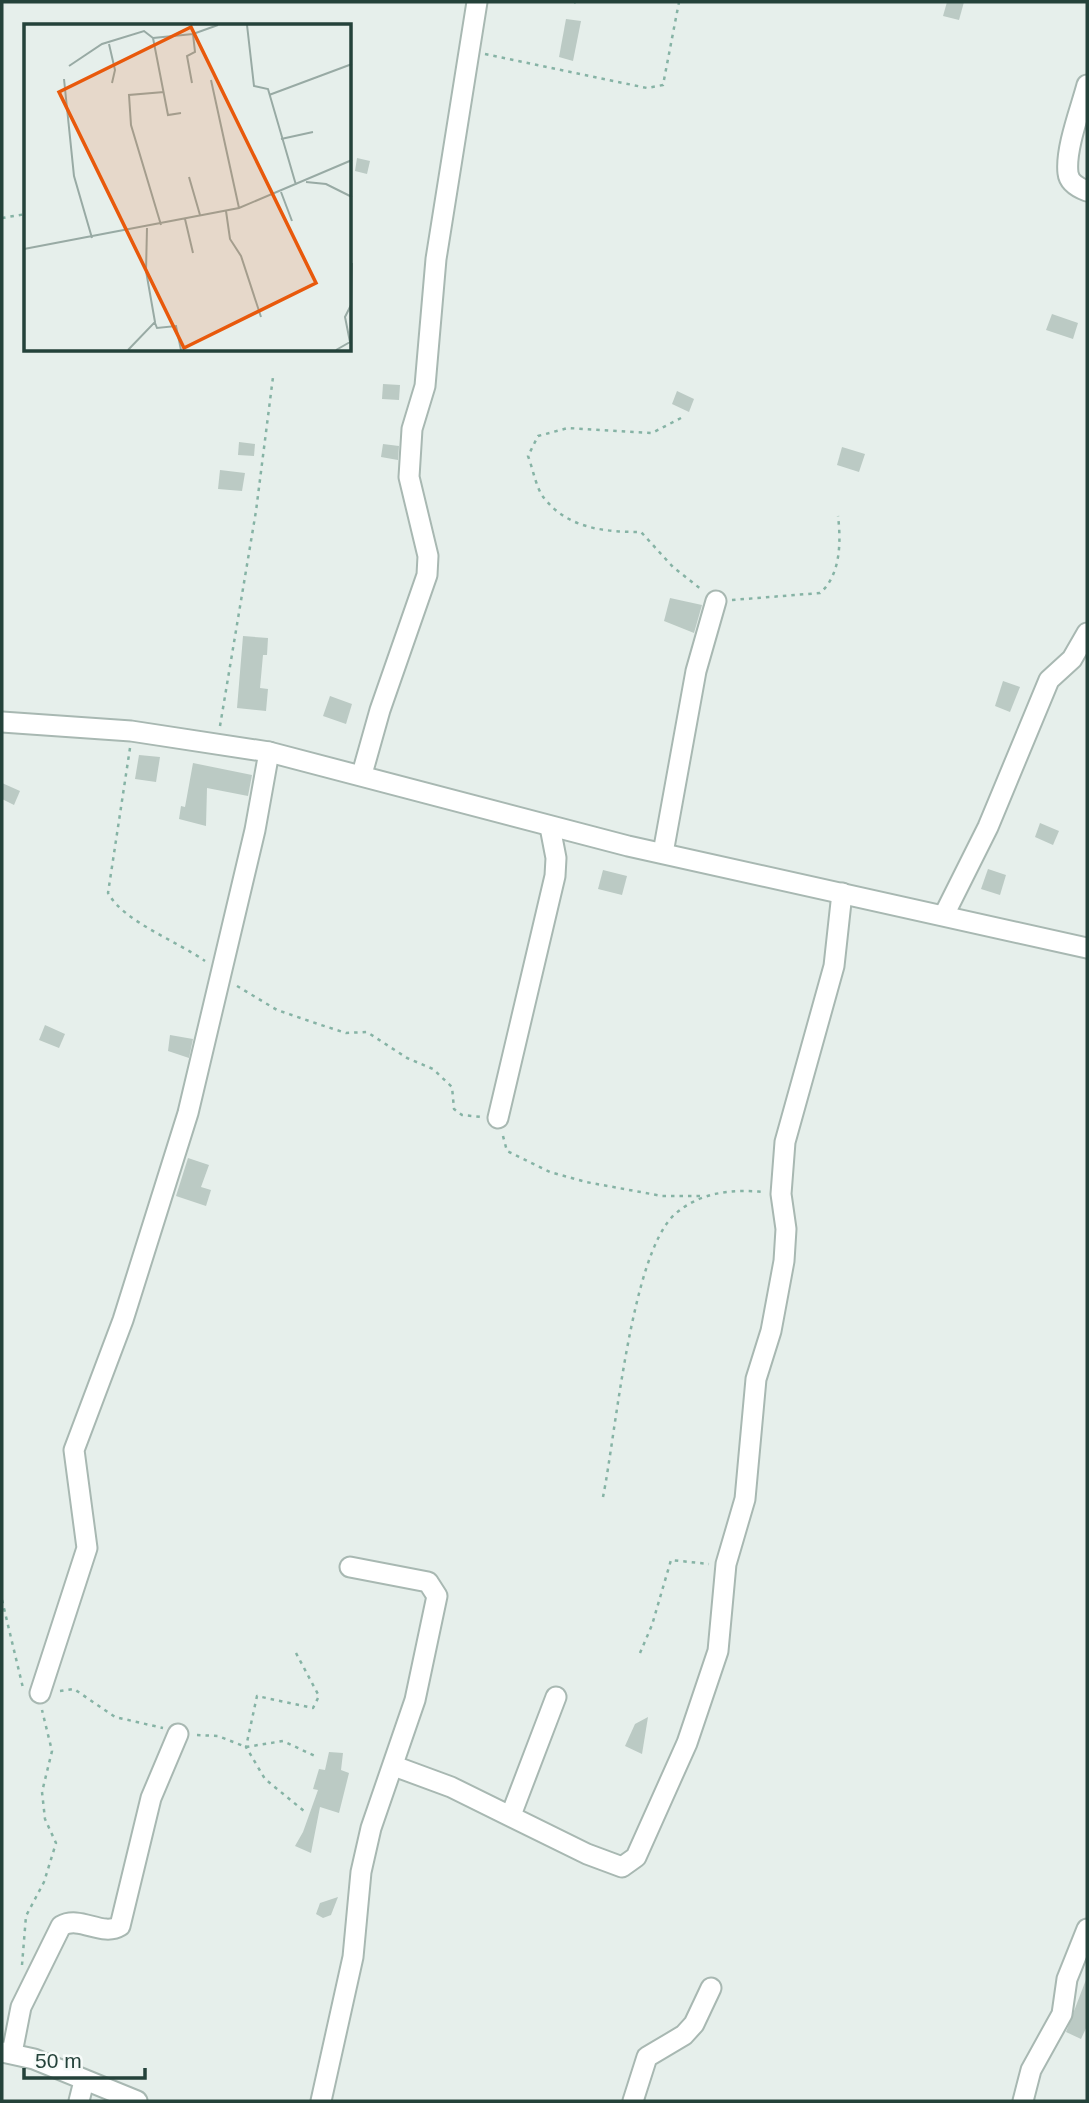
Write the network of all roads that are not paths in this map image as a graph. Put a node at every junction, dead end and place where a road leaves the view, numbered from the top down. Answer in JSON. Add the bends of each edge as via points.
{"nodes":[{"id":1,"x":477,"y":2,"type":"edge"},
{"id":2,"x":1087,"y":85,"type":"edge"},
{"id":3,"x":1087,"y":191,"type":"edge"},
{"id":4,"x":716,"y":601,"type":"road end"},
{"id":5,"x":1087,"y":633,"type":"edge"},
{"id":6,"x":2,"y":722,"type":"edge"},
{"id":7,"x":268,"y":752,"type":"junction"},
{"id":8,"x":362,"y":774,"type":"junction"},
{"id":9,"x":550,"y":827,"type":"junction"},
{"id":10,"x":663,"y":853,"type":"junction"},
{"id":11,"x":842,"y":893,"type":"junction"},
{"id":12,"x":944,"y":915,"type":"junction"},
{"id":13,"x":1087,"y":948,"type":"edge"},
{"id":14,"x":498,"y":1118,"type":"road end"},
{"id":15,"x":350,"y":1567,"type":"dead end"},
{"id":16,"x":40,"y":1693,"type":"road end"},
{"id":17,"x":556,"y":1697,"type":"dead end"},
{"id":18,"x":178,"y":1734,"type":"road end"},
{"id":19,"x":394,"y":1766,"type":"junction"},
{"id":20,"x":511,"y":1815,"type":"junction"},
{"id":21,"x":1087,"y":1929,"type":"edge"},
{"id":22,"x":711,"y":1988,"type":"dead end"},
{"id":23,"x":7,"y":2053,"type":"edge"},
{"id":24,"x":84,"y":2081,"type":"junction"},
{"id":25,"x":79,"y":2101,"type":"edge"},
{"id":26,"x":137,"y":2101,"type":"edge"},
{"id":27,"x":321,"y":2101,"type":"edge"},
{"id":28,"x":633,"y":2101,"type":"edge"},
{"id":29,"x":1023,"y":2101,"type":"edge"}],
"edges":[{"from":1,"to":8,"type":"street","via":[[436,260],[425,386],[412,429],[409,477],[428,556],[427,575]]},
{"from":2,"to":3,"type":"street","via":[[1068,174],[1071,182]]},
{"from":4,"to":10,"type":"street","via":[[696,671]]},
{"from":5,"to":12,"type":"street","via":[[1072,659],[1048,680],[988,827]]},
{"from":6,"to":7,"type":"street","via":[[131,731]]},
{"from":7,"to":8,"type":"street"},
{"from":7,"to":16,"type":"street","via":[[255,830],[188,1114],[123,1320],[74,1450],[87,1548]]},
{"from":8,"to":9,"type":"street"},
{"from":9,"to":10,"type":"street"},
{"from":9,"to":14,"type":"street","via":[[555,876]]},
{"from":10,"to":11,"type":"street"},
{"from":11,"to":12,"type":"street"},
{"from":11,"to":20,"type":"street","via":[[834,966],[785,1142],[781,1194],[786,1229],[780,1294],[755,1378],[744,1499],[726,1564],[718,1651],[687,1743],[636,1857],[622,1867]]},
{"from":12,"to":13,"type":"street"},
{"from":15,"to":19,"type":"street","via":[[428,1582],[437,1595],[415,1700]]},
{"from":17,"to":20,"type":"street"},
{"from":18,"to":23,"type":"street","via":[[151,1798],[120,1926],[111,1929],[75,1922],[61,1926],[21,2007]]},
{"from":19,"to":20,"type":"street"},
{"from":19,"to":27,"type":"street","via":[[371,1828],[361,1872],[349,1984]]},
{"from":21,"to":29,"type":"street","via":[[1067,1979],[1062,2014],[1031,2070]]},
{"from":22,"to":28,"type":"street","via":[[684,2035],[647,2057]]},
{"from":23,"to":24,"type":"street"},
{"from":24,"to":25,"type":"street"},
{"from":24,"to":26,"type":"street"}]}
